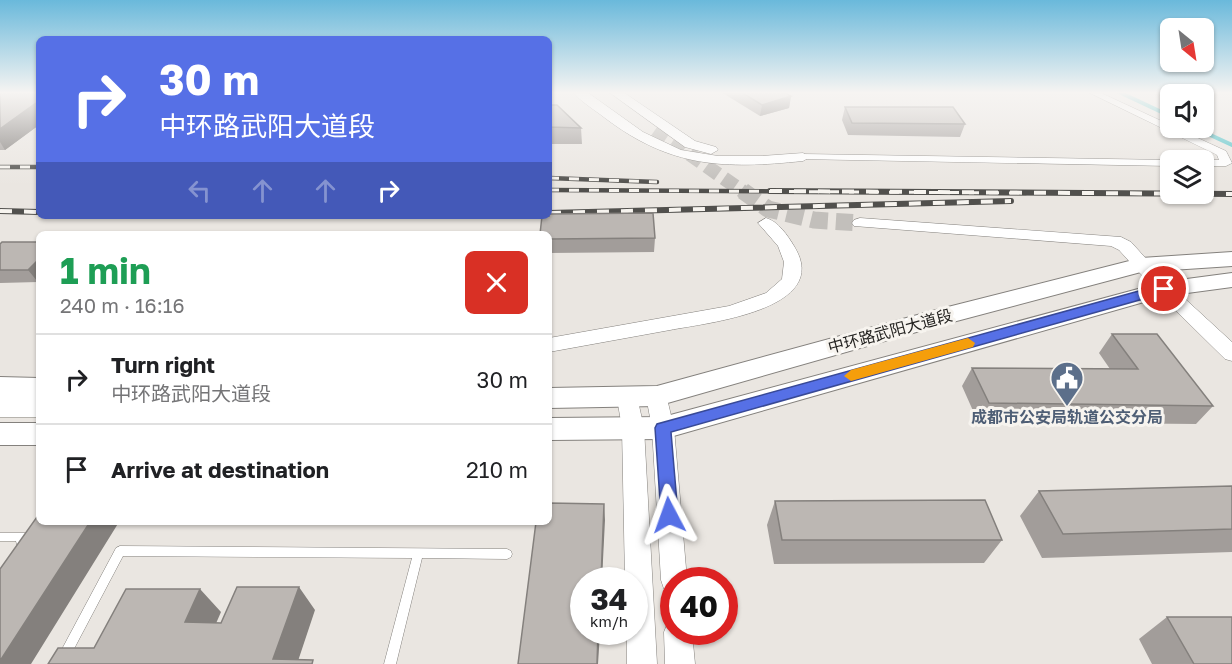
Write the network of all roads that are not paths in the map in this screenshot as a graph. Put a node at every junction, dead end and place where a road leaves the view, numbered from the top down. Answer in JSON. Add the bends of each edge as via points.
{"nodes":[{"id":1,"x":636,"y":123,"type":"edge"},
{"id":2,"x":638,"y":123,"type":"edge"},
{"id":3,"x":641,"y":123,"type":"edge"},
{"id":4,"x":644,"y":123,"type":"edge"},
{"id":5,"x":1158,"y":123,"type":"edge"},
{"id":6,"x":652,"y":132,"type":"junction"},
{"id":7,"x":803,"y":157,"type":"junction"},
{"id":8,"x":1160,"y":163,"type":"edge"},
{"id":9,"x":1214,"y":163,"type":"edge"},
{"id":10,"x":860,"y":223,"type":"tunnel mouth"},
{"id":11,"x":766,"y":224,"type":"dead end"},
{"id":12,"x":1232,"y":260,"type":"edge"},
{"id":13,"x":1141,"y":265,"type":"junction"},
{"id":14,"x":1232,"y":280,"type":"edge"},
{"id":15,"x":1164,"y":289,"type":"junction"},
{"id":16,"x":552,"y":344,"type":"edge"},
{"id":17,"x":1232,"y":354,"type":"edge"},
{"id":18,"x":0,"y":387,"type":"edge"},
{"id":19,"x":36,"y":388,"type":"edge"},
{"id":20,"x":657,"y":396,"type":"junction"},
{"id":21,"x":552,"y":398,"type":"edge"},
{"id":22,"x":628,"y":398,"type":"junction"},
{"id":23,"x":0,"y":405,"type":"edge"},
{"id":24,"x":36,"y":406,"type":"edge"},
{"id":25,"x":633,"y":428,"type":"junction"},
{"id":26,"x":663,"y":428,"type":"junction"},
{"id":27,"x":552,"y":429,"type":"edge"},
{"id":28,"x":0,"y":434,"type":"edge"},
{"id":29,"x":36,"y":434,"type":"edge"},
{"id":30,"x":0,"y":537,"type":"edge"},
{"id":31,"x":418,"y":553,"type":"junction"},
{"id":32,"x":507,"y":554,"type":"dead end"},
{"id":33,"x":13,"y":555,"type":"edge"},
{"id":34,"x":673,"y":567,"type":"edge"},
{"id":35,"x":679,"y":645,"type":"edge"},
{"id":36,"x":60,"y":664,"type":"edge"},
{"id":37,"x":390,"y":664,"type":"edge"},
{"id":38,"x":642,"y":664,"type":"edge"},
{"id":39,"x":680,"y":664,"type":"edge"}],
"edges":[{"from":1,"to":6,"type":"street"},
{"from":2,"to":6,"type":"street"},
{"from":3,"to":6,"type":"street"},
{"from":4,"to":6,"type":"street"},
{"from":5,"to":9,"type":"street","via":[[1222,153],[1226,163]]},
{"from":6,"to":7,"type":"street","via":[[714,152]]},
{"from":6,"to":7,"type":"street","via":[[674,152],[713,161]]},
{"from":7,"to":8,"type":"street"},
{"from":10,"to":13,"type":"street","via":[[1114,241],[1125,246]]},
{"from":11,"to":16,"type":"street","via":[[784,240],[793,258],[784,288],[763,301],[730,311]]},
{"from":12,"to":13,"type":"main road","name":"中环路武阳大道段"},
{"from":13,"to":15,"type":"street"},
{"from":13,"to":20,"type":"main road","name":"中环路武阳大道段"},
{"from":14,"to":15,"type":"main road","name":"中环路武阳大道段"},
{"from":15,"to":17,"type":"street"},
{"from":15,"to":26,"type":"main road","name":"中环路武阳大道段"},
{"from":18,"to":19,"type":"main road"},
{"from":20,"to":22,"type":"main road","name":"中环路武阳大道段"},
{"from":20,"to":26,"type":"street"},
{"from":21,"to":22,"type":"main road","name":"中环路武阳大道段"},
{"from":22,"to":25,"type":"street"},
{"from":23,"to":24,"type":"highway"},
{"from":25,"to":26,"type":"main road","name":"中环路武阳大道段"},
{"from":25,"to":27,"type":"main road","name":"中环路武阳大道段"},
{"from":25,"to":38,"type":"street"},
{"from":26,"to":34,"type":"street"},
{"from":28,"to":29,"type":"main road"},
{"from":30,"to":33,"type":"lane","via":[[25,537]]},
{"from":31,"to":32,"type":"lane"},
{"from":31,"to":36,"type":"lane","via":[[120,551]]},
{"from":31,"to":37,"type":"lane"},
{"from":35,"to":39,"type":"street"}]}
